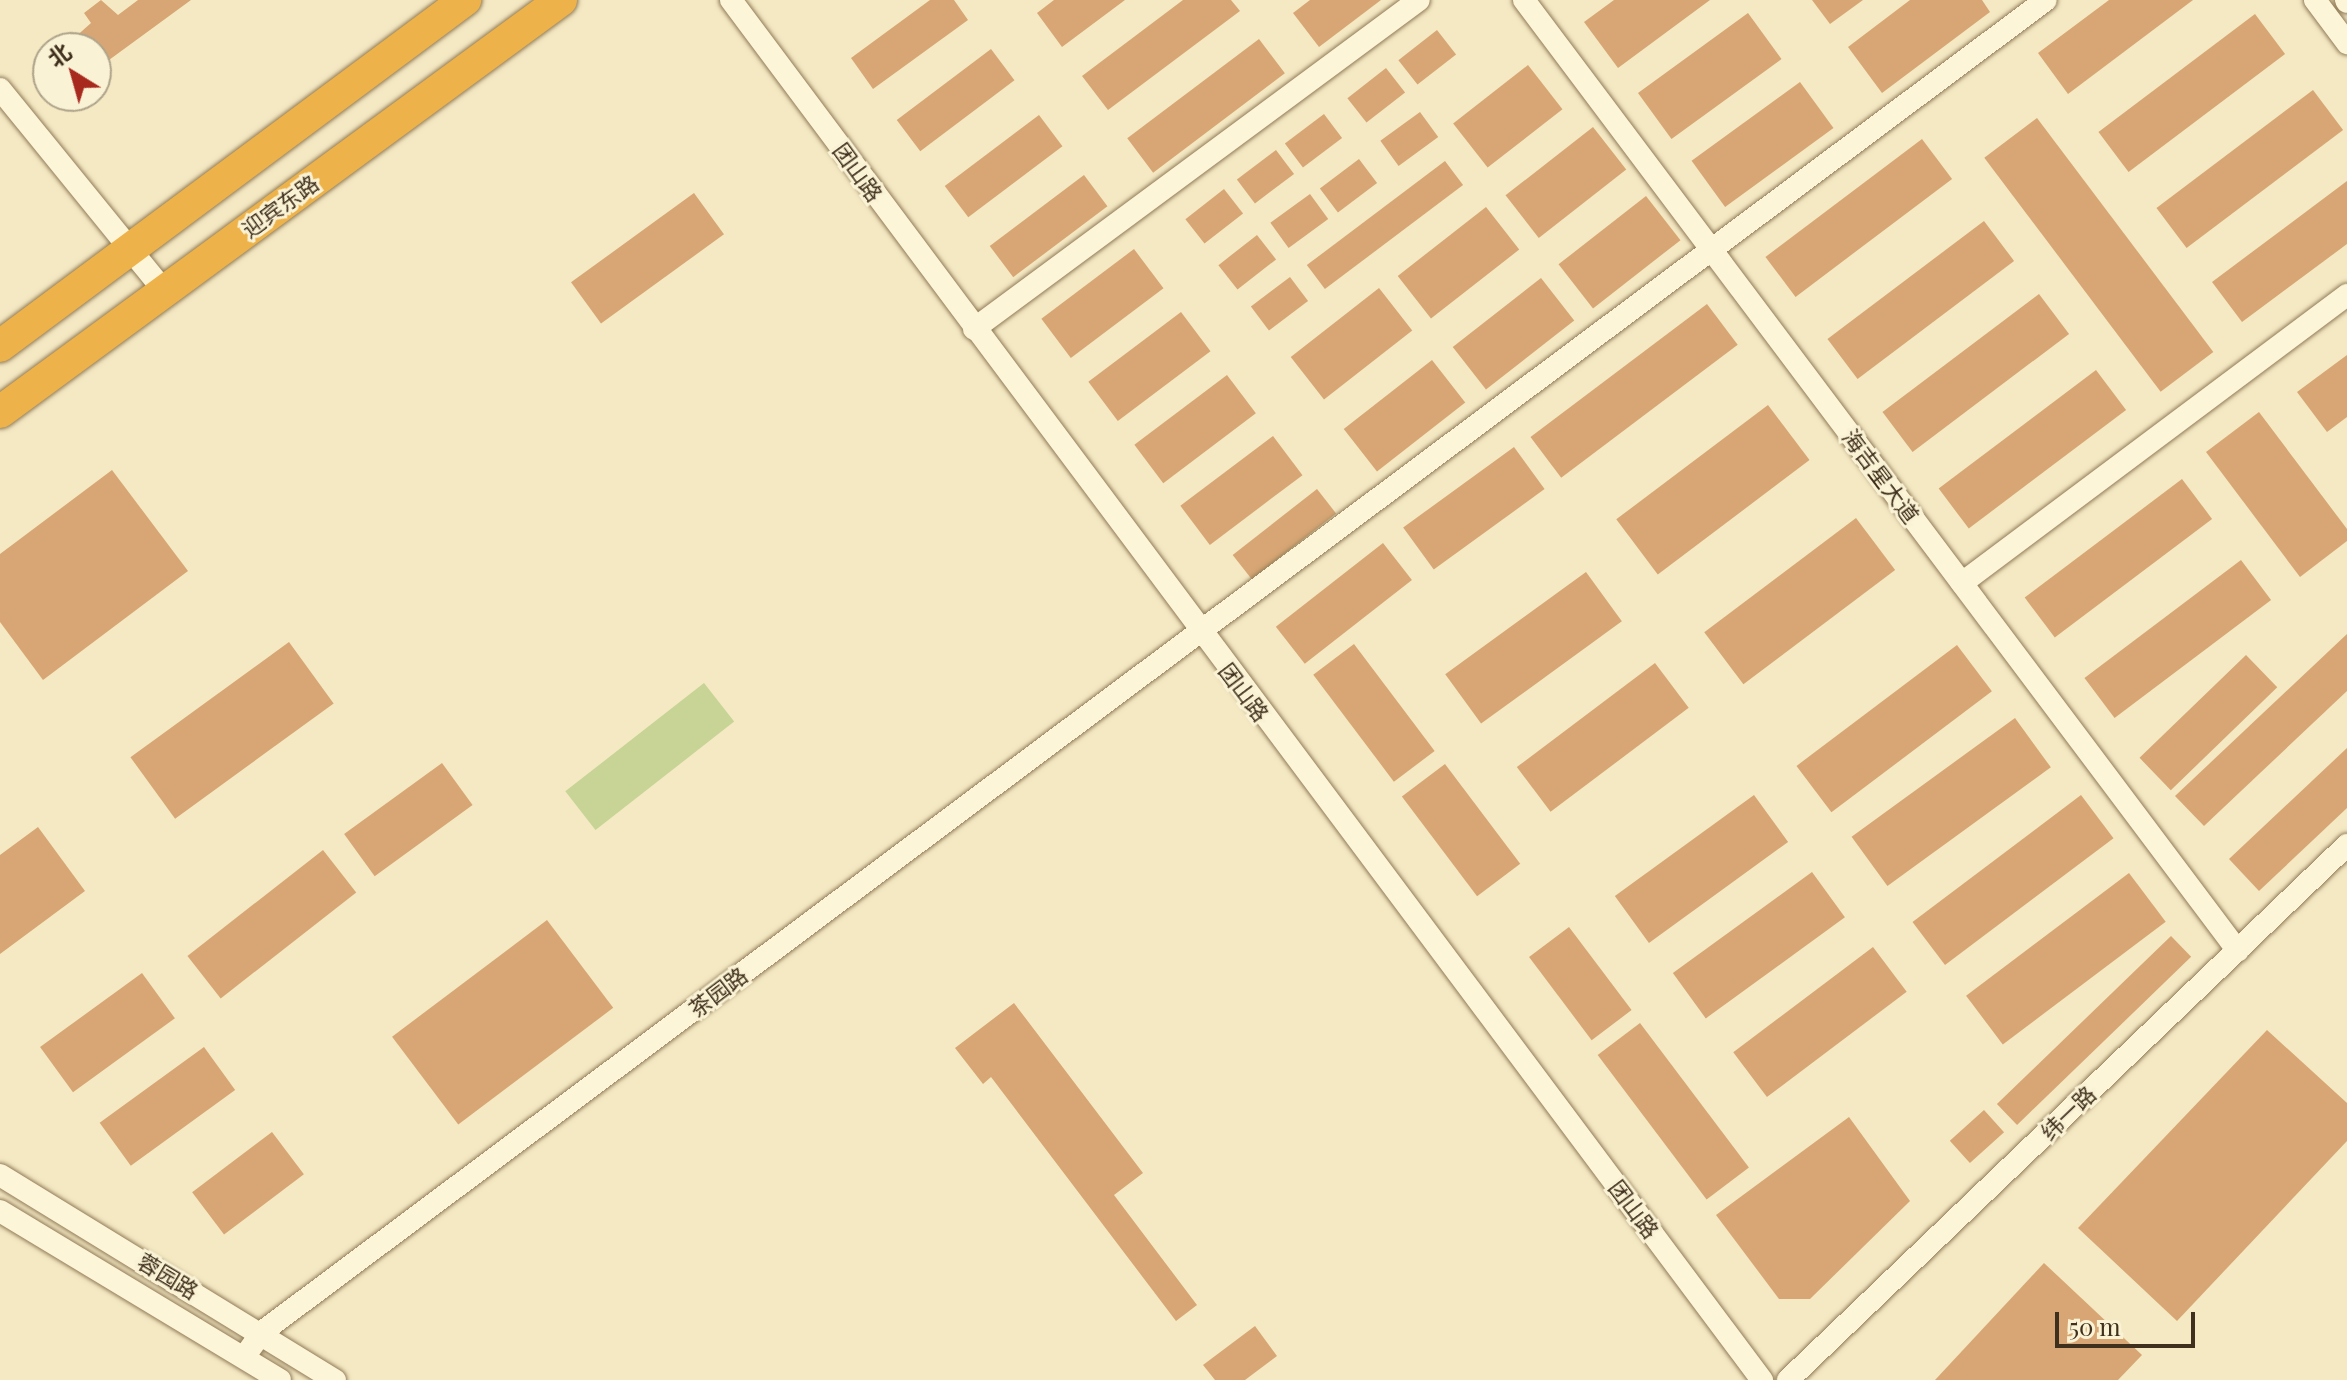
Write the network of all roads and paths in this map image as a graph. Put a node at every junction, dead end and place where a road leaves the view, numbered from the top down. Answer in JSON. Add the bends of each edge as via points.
{"nodes":[{"id":1,"x":465,"y":0,"type":"edge"},
{"id":2,"x":561,"y":0,"type":"edge"},
{"id":3,"x":731,"y":0,"type":"edge"},
{"id":4,"x":1419,"y":0,"type":"edge"},
{"id":5,"x":1524,"y":0,"type":"edge"},
{"id":6,"x":2046,"y":0,"type":"edge"},
{"id":7,"x":2315,"y":0,"type":"edge"},
{"id":8,"x":2347,"y":43,"type":"edge"},
{"id":9,"x":0,"y":89,"type":"edge"},
{"id":10,"x":132,"y":249,"type":"junction"},
{"id":11,"x":1712,"y":250,"type":"junction"},
{"id":12,"x":164,"y":291,"type":"junction"},
{"id":13,"x":2347,"y":295,"type":"edge"},
{"id":14,"x":974,"y":329,"type":"junction"},
{"id":15,"x":0,"y":346,"type":"edge"},
{"id":16,"x":0,"y":412,"type":"edge"},
{"id":17,"x":1962,"y":583,"type":"junction"},
{"id":18,"x":1199,"y":633,"type":"junction"},
{"id":19,"x":2347,"y":845,"type":"edge"},
{"id":20,"x":2238,"y":951,"type":"junction"},
{"id":21,"x":0,"y":1175,"type":"edge"},
{"id":22,"x":0,"y":1211,"type":"edge"},
{"id":23,"x":262,"y":1332,"type":"junction"},
{"id":24,"x":244,"y":1357,"type":"junction"},
{"id":25,"x":280,"y":1380,"type":"edge"},
{"id":26,"x":335,"y":1380,"type":"edge"},
{"id":27,"x":1762,"y":1380,"type":"edge"},
{"id":28,"x":1788,"y":1380,"type":"edge"}],
"edges":[{"from":1,"to":10,"type":"highway"},
{"from":2,"to":12,"type":"highway","name":"迎宾东路"},
{"from":3,"to":14,"type":"street","name":"团山路"},
{"from":4,"to":14,"type":"street"},
{"from":5,"to":11,"type":"street","name":"海吉星大道"},
{"from":6,"to":11,"type":"street","name":"茶园路"},
{"from":7,"to":8,"type":"street"},
{"from":9,"to":10,"type":"street"},
{"from":10,"to":12,"type":"street"},
{"from":10,"to":15,"type":"highway"},
{"from":11,"to":17,"type":"street","name":"海吉星大道"},
{"from":11,"to":18,"type":"street","name":"茶园路"},
{"from":12,"to":16,"type":"highway","name":"迎宾东路"},
{"from":13,"to":17,"type":"street"},
{"from":14,"to":18,"type":"street","name":"团山路"},
{"from":17,"to":20,"type":"street","name":"海吉星大道"},
{"from":18,"to":23,"type":"street","name":"茶园路"},
{"from":18,"to":27,"type":"street","name":"团山路"},
{"from":19,"to":20,"type":"street","name":"纬一路"},
{"from":20,"to":28,"type":"street","name":"纬一路"},
{"from":21,"to":23,"type":"street","name":"蓉园路"},
{"from":22,"to":24,"type":"street","name":"蓉园路"},
{"from":23,"to":24,"type":"street","name":"茶园路"},
{"from":23,"to":26,"type":"street","name":"蓉园路"},
{"from":24,"to":25,"type":"street","name":"蓉园路"}]}
